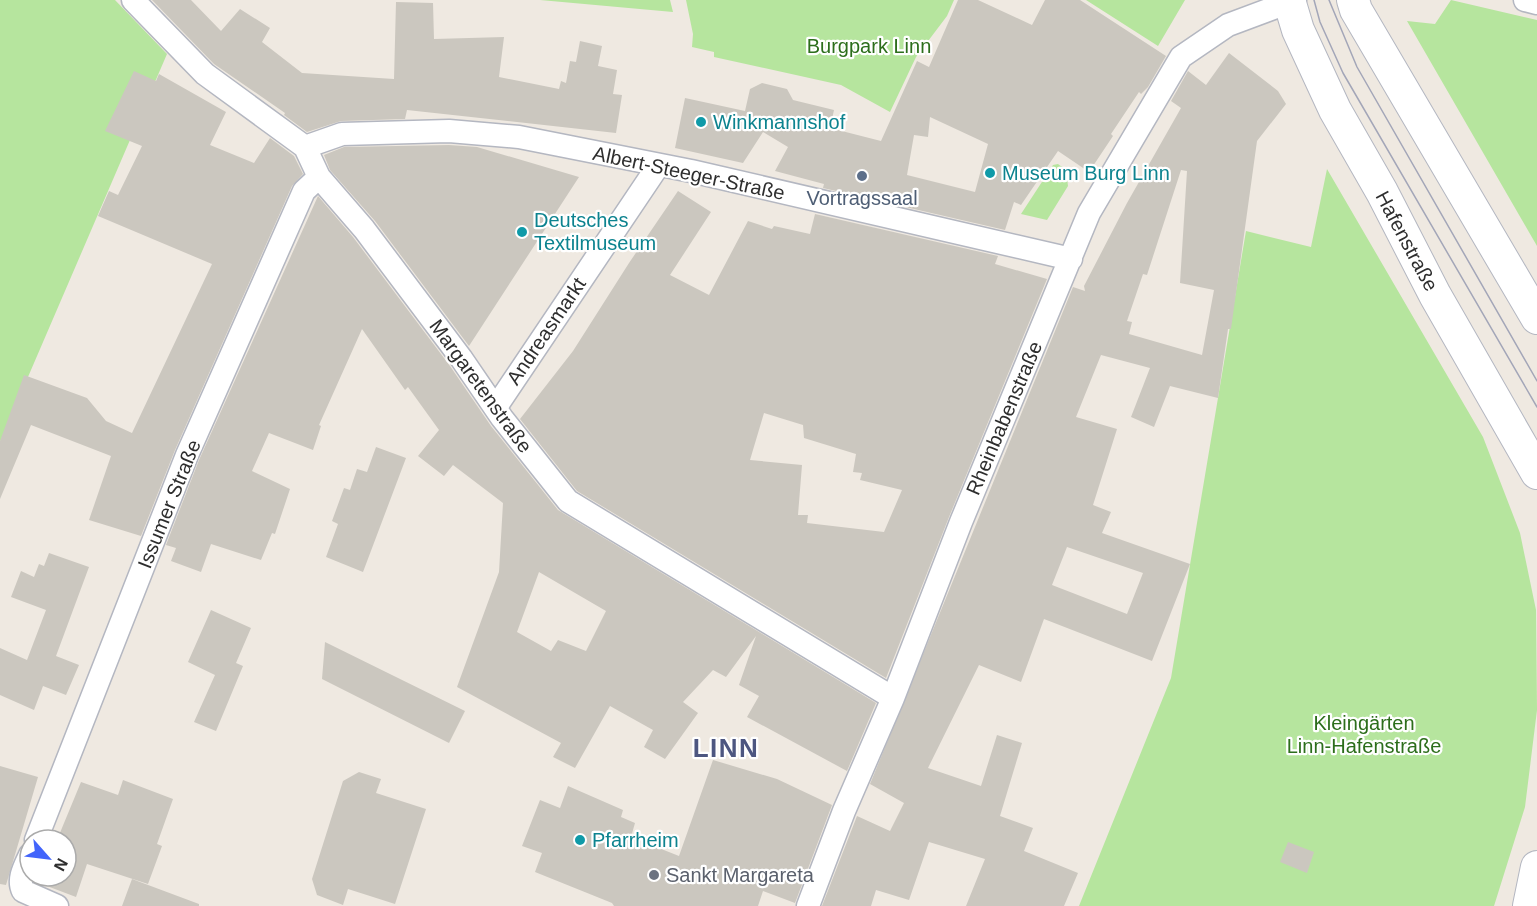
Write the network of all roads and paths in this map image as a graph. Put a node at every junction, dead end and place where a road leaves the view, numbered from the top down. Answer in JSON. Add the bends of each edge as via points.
{"nodes":[{"id":1,"x":133,"y":0,"type":"edge"},
{"id":2,"x":1353,"y":0,"type":"edge"},
{"id":3,"x":1525,"y":0,"type":"edge"},
{"id":4,"x":1292,"y":1,"type":"edge"},
{"id":5,"x":1537,"y":3,"type":"edge"},
{"id":6,"x":305,"y":147,"type":"junction"},
{"id":7,"x":658,"y":166,"type":"junction"},
{"id":8,"x":319,"y":177,"type":"junction"},
{"id":9,"x":1071,"y":259,"type":"junction"},
{"id":10,"x":1537,"y":318,"type":"edge"},
{"id":11,"x":496,"y":407,"type":"junction"},
{"id":12,"x":1537,"y":473,"type":"edge"},
{"id":13,"x":893,"y":698,"type":"junction"},
{"id":14,"x":41,"y":828,"type":"edge"},
{"id":15,"x":1537,"y":867,"type":"edge"},
{"id":16,"x":22,"y":888,"type":"edge"},
{"id":17,"x":57,"y":906,"type":"edge"},
{"id":18,"x":808,"y":906,"type":"edge"},
{"id":19,"x":1529,"y":906,"type":"edge"}],
"edges":[{"from":1,"to":6,"type":"street","name":"Margaretenstraße","via":[[205,74]]},
{"from":2,"to":10,"type":"main road"},
{"from":3,"to":5,"type":"street"},
{"from":4,"to":9,"type":"street","name":"Rheinbabenstraße","via":[[1228,25],[1181,57],[1089,213]]},
{"from":4,"to":12,"type":"main road","name":"Hafenstraße","via":[[1298,30],[1335,110]]},
{"from":6,"to":7,"type":"street","name":"Albert-Steeger-Straße","via":[[342,134],[449,131],[519,137]]},
{"from":6,"to":8,"type":"street","name":"Margaretenstraße"},
{"from":7,"to":9,"type":"street","name":"Albert-Steeger-Straße"},
{"from":7,"to":11,"type":"street","name":"Andreasmarkt"},
{"from":8,"to":11,"type":"street","name":"Margaretenstraße","via":[[364,230]]},
{"from":8,"to":14,"type":"street","name":"Issumer Straße","via":[[303,191],[187,455]]},
{"from":9,"to":13,"type":"street","name":"Rheinbabenstraße","via":[[961,522]]},
{"from":11,"to":13,"type":"street","name":"Margaretenstraße","via":[[568,501]]},
{"from":13,"to":18,"type":"street","name":"Rheinbabenstraße"},
{"from":15,"to":19,"type":"main road"},
{"from":16,"to":17,"type":"street"}]}
